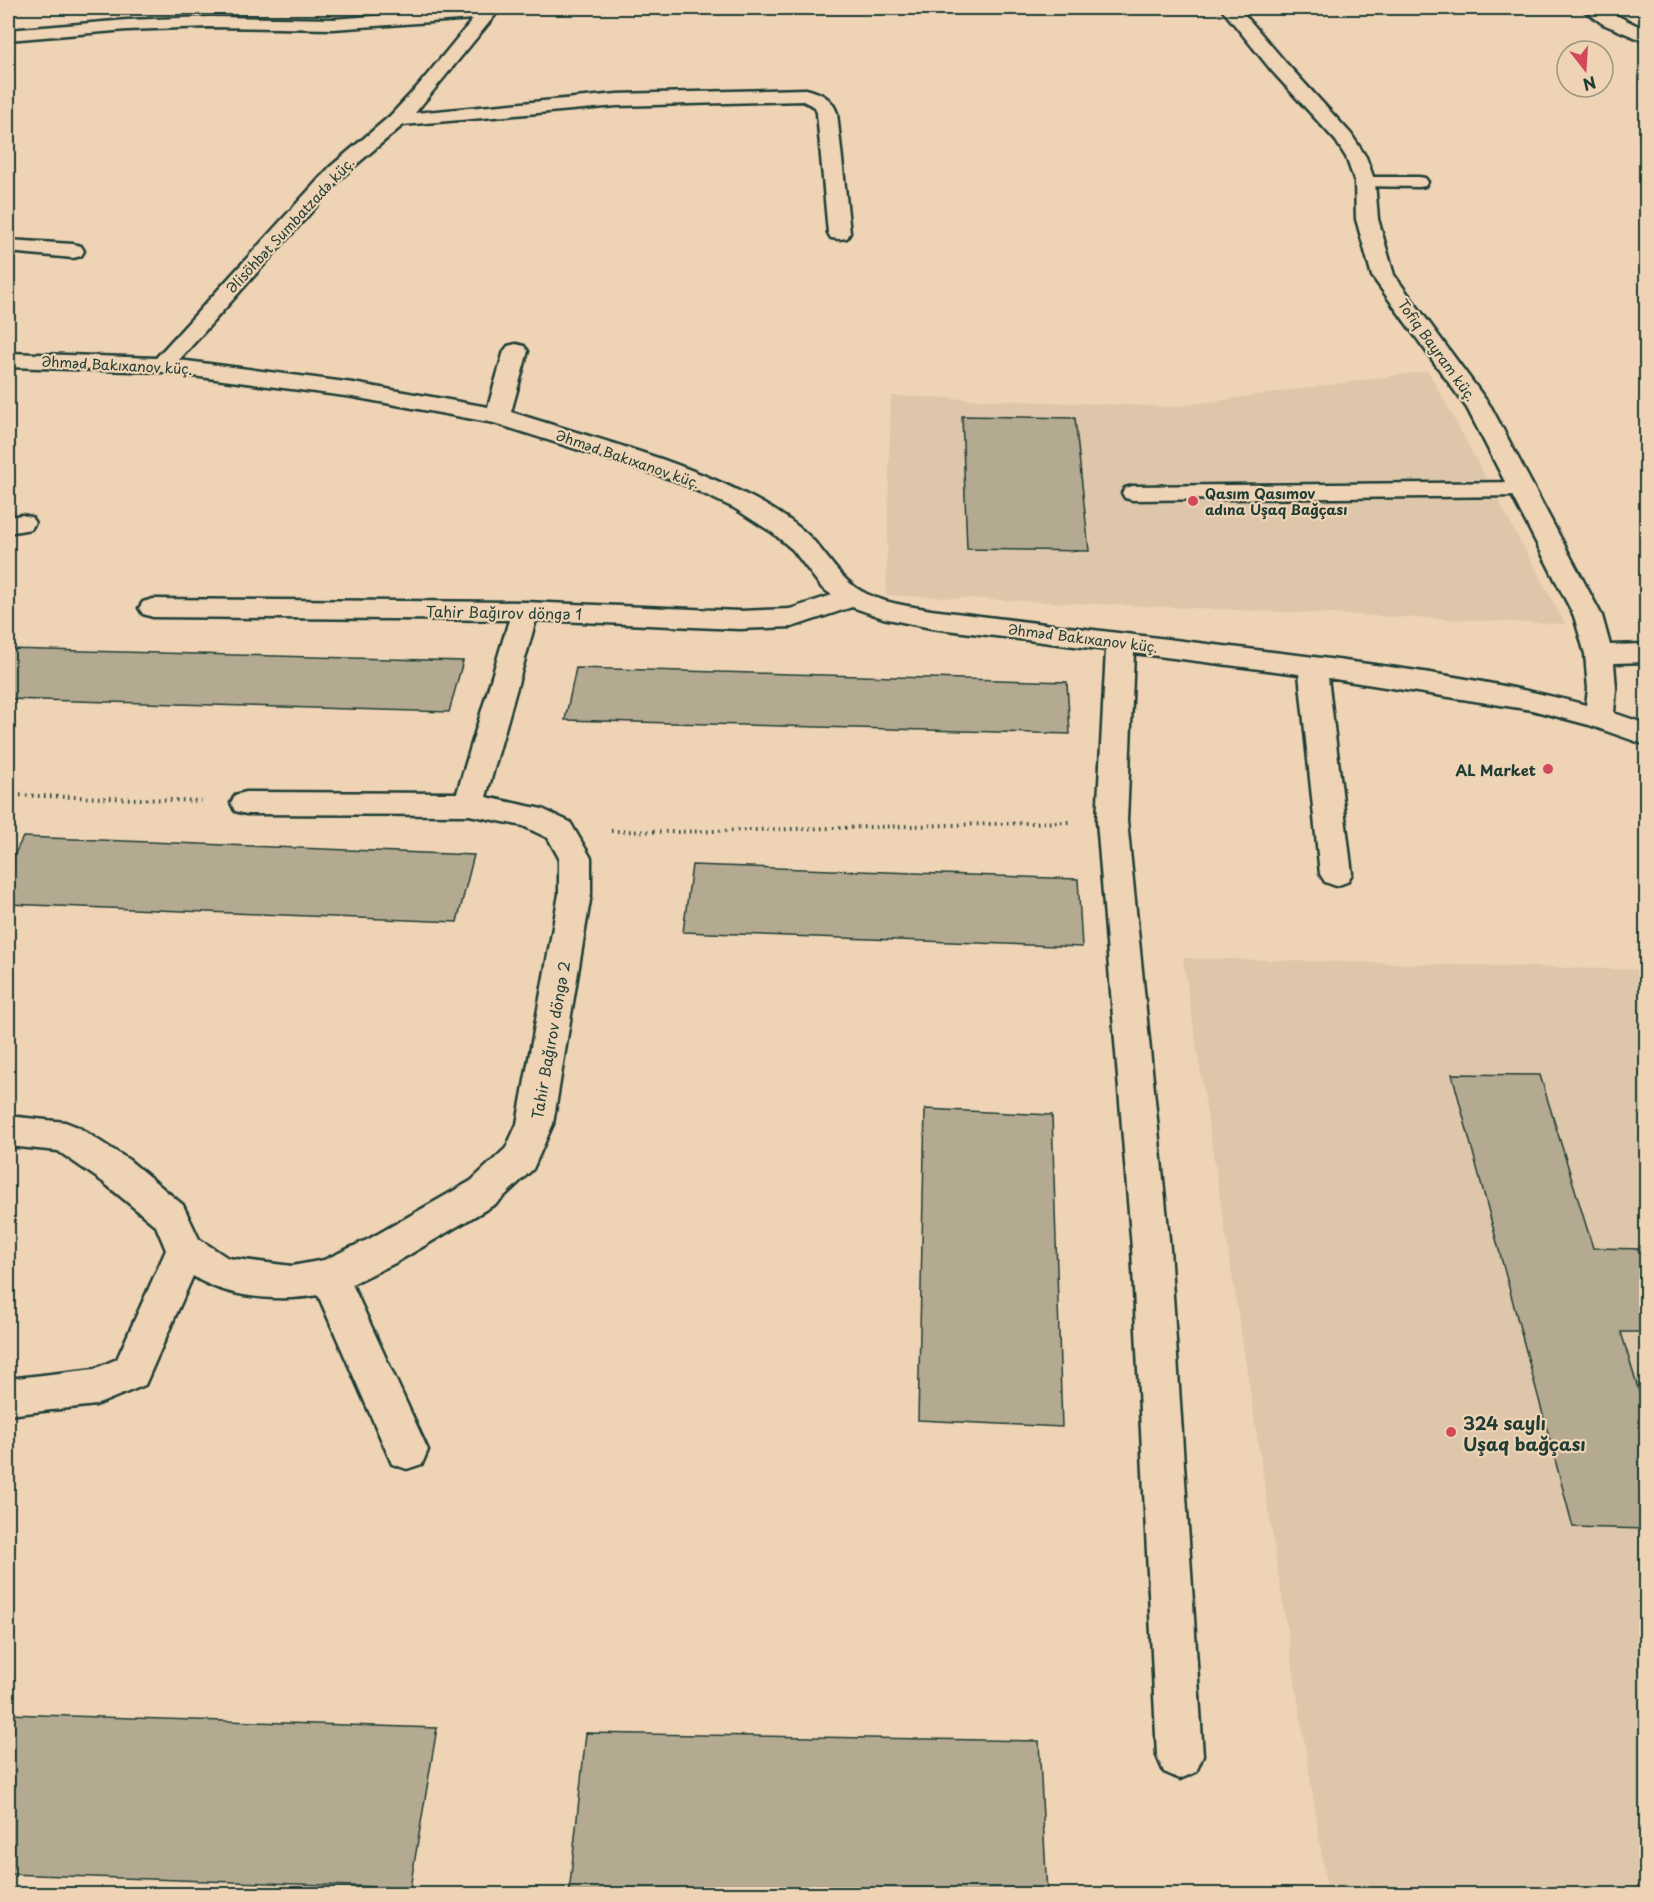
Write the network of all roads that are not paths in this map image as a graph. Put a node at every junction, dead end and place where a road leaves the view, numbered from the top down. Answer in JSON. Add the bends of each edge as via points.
{"nodes":[{"id":1,"x":294,"y":8,"type":"edge"},
{"id":2,"x":1230,"y":8,"type":"edge"},
{"id":3,"x":1590,"y":8,"type":"edge"},
{"id":4,"x":490,"y":10,"type":"edge"},
{"id":5,"x":285,"y":24,"type":"junction"},
{"id":6,"x":8,"y":35,"type":"edge"},
{"id":7,"x":1647,"y":37,"type":"edge"},
{"id":8,"x":397,"y":120,"type":"junction"},
{"id":9,"x":1365,"y":182,"type":"junction"},
{"id":10,"x":1419,"y":182,"type":"dead end"},
{"id":11,"x":839,"y":233,"type":"dead end"},
{"id":12,"x":8,"y":246,"type":"edge"},
{"id":13,"x":73,"y":251,"type":"dead end"},
{"id":14,"x":516,"y":351,"type":"dead end"},
{"id":15,"x":8,"y":360,"type":"edge"},
{"id":16,"x":162,"y":365,"type":"junction"},
{"id":17,"x":498,"y":416,"type":"junction"},
{"id":18,"x":1523,"y":489,"type":"junction"},
{"id":19,"x":1133,"y":493,"type":"dead end"},
{"id":20,"x":852,"y":598,"type":"junction"},
{"id":21,"x":153,"y":608,"type":"dead end"},
{"id":22,"x":525,"y":611,"type":"junction"},
{"id":23,"x":1120,"y":643,"type":"junction"},
{"id":24,"x":1647,"y":653,"type":"edge"},
{"id":25,"x":1599,"y":654,"type":"junction"},
{"id":26,"x":1312,"y":666,"type":"junction"},
{"id":27,"x":1599,"y":718,"type":"junction"},
{"id":28,"x":1647,"y":735,"type":"edge"},
{"id":29,"x":246,"y":803,"type":"road end"},
{"id":30,"x":469,"y":804,"type":"junction"},
{"id":31,"x":1336,"y":874,"type":"dead end"},
{"id":32,"x":8,"y":1131,"type":"edge"},
{"id":33,"x":185,"y":1250,"type":"junction"},
{"id":34,"x":329,"y":1276,"type":"junction"},
{"id":35,"x":8,"y":1397,"type":"edge"},
{"id":36,"x":407,"y":1449,"type":"dead end"},
{"id":37,"x":1180,"y":1756,"type":"dead end"}],
"edges":[{"from":1,"to":5,"type":"street"},
{"from":2,"to":9,"type":"street","name":"Tofiq Bayram küç.","via":[[1344,138]]},
{"from":3,"to":7,"type":"street"},
{"from":4,"to":5,"type":"street","via":[[374,22]]},
{"from":4,"to":8,"type":"street","name":"Əlisöhbət Sumbatzadə küç."},
{"from":5,"to":6,"type":"street","via":[[58,24]]},
{"from":8,"to":11,"type":"street","via":[[617,100],[806,94],[824,104],[827,113]]},
{"from":8,"to":16,"type":"street","name":"Əlisöhbət Sumbatzadə küç.","via":[[337,171]]},
{"from":9,"to":10,"type":"lane"},
{"from":9,"to":18,"type":"street","name":"Tofiq Bayram küç.","via":[[1367,219],[1383,276],[1479,407]]},
{"from":12,"to":13,"type":"street"},
{"from":14,"to":17,"type":"street"},
{"from":15,"to":16,"type":"street","name":"Əhməd Bakıxanov küç."},
{"from":16,"to":17,"type":"street","name":"Əhməd Bakıxanov küç.","via":[[353,390]]},
{"from":17,"to":20,"type":"street","name":"Əhməd Bakıxanov küç.","via":[[683,475],[743,503],[802,544],[832,582]]},
{"from":18,"to":19,"type":"lane"},
{"from":18,"to":25,"type":"street","name":"Tofiq Bayram küç.","via":[[1588,616]]},
{"from":20,"to":22,"type":"street","name":"Tahir Bağırov döngə 1","via":[[792,618],[739,620]]},
{"from":20,"to":23,"type":"street","name":"Əhməd Bakıxanov küç.","via":[[932,619]]},
{"from":21,"to":22,"type":"street","name":"Tahir Bağırov döngə 1"},
{"from":22,"to":30,"type":"street"},
{"from":23,"to":26,"type":"street","name":"Əhməd Bakıxanov küç."},
{"from":23,"to":37,"type":"street","via":[[1112,821],[1151,1249]]},
{"from":24,"to":25,"type":"street"},
{"from":25,"to":27,"type":"street","name":"Tofiq Bayram küç."},
{"from":26,"to":27,"type":"street","name":"Əhməd Bakıxanov küç.","via":[[1532,700]]},
{"from":26,"to":31,"type":"street"},
{"from":27,"to":28,"type":"street","name":"Əhməd Bakıxanov küç."},
{"from":29,"to":30,"type":"street"},
{"from":30,"to":34,"type":"street","name":"Tahir Bağırov döngə 2","via":[[531,817],[559,830],[575,858],[575,894],[535,1124],[520,1158],[484,1192],[382,1251]]},
{"from":32,"to":33,"type":"street","via":[[65,1137],[73,1142],[116,1171],[170,1216]]},
{"from":33,"to":34,"type":"street","name":"Tahir Bağırov döngə 2","via":[[220,1274],[292,1283]]},
{"from":33,"to":35,"type":"street","via":[[131,1372],[96,1387]]},
{"from":34,"to":36,"type":"street"}]}
